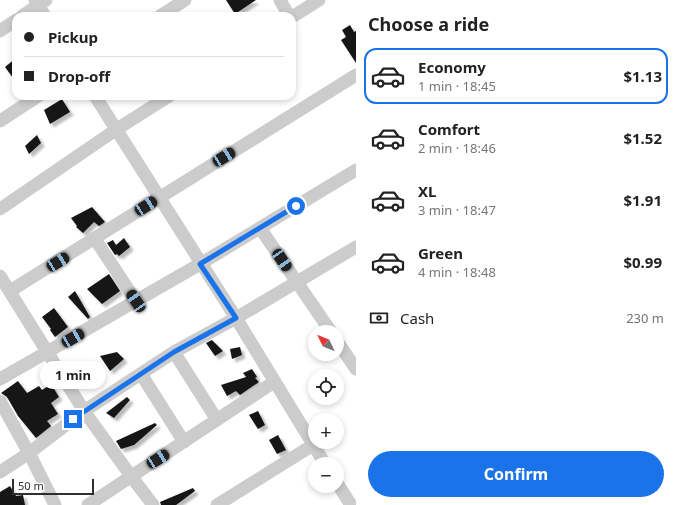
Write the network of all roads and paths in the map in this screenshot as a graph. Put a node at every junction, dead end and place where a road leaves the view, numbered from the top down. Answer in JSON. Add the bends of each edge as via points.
{"nodes":[{"id":1,"x":184,"y":0,"type":"edge"},
{"id":2,"x":280,"y":0,"type":"edge"},
{"id":3,"x":319,"y":0,"type":"edge"},
{"id":4,"x":41,"y":5,"type":"edge"},
{"id":5,"x":29,"y":12,"type":"edge"},
{"id":6,"x":166,"y":12,"type":"edge"},
{"id":7,"x":287,"y":12,"type":"edge"},
{"id":8,"x":296,"y":14,"type":"edge"},
{"id":9,"x":12,"y":22,"type":"edge"},
{"id":10,"x":0,"y":30,"type":"edge"},
{"id":11,"x":356,"y":75,"type":"edge"},
{"id":12,"x":32,"y":100,"type":"edge"},
{"id":13,"x":98,"y":100,"type":"edge"},
{"id":14,"x":163,"y":100,"type":"edge"},
{"id":15,"x":0,"y":121,"type":"edge"},
{"id":16,"x":116,"y":129,"type":"junction"},
{"id":17,"x":356,"y":170,"type":"edge"},
{"id":18,"x":159,"y":198,"type":"junction"},
{"id":19,"x":0,"y":209,"type":"edge"},
{"id":20,"x":260,"y":228,"type":"junction"},
{"id":21,"x":95,"y":239,"type":"junction"},
{"id":22,"x":356,"y":247,"type":"edge"},
{"id":23,"x":200,"y":264,"type":"junction"},
{"id":24,"x":0,"y":276,"type":"edge"},
{"id":25,"x":296,"y":282,"type":"junction"},
{"id":26,"x":10,"y":291,"type":"junction"},
{"id":27,"x":136,"y":301,"type":"junction"},
{"id":28,"x":236,"y":318,"type":"junction"},
{"id":29,"x":326,"y":325,"type":"edge"},
{"id":30,"x":47,"y":352,"type":"junction"},
{"id":31,"x":174,"y":352,"type":"junction"},
{"id":32,"x":344,"y":352,"type":"edge"},
{"id":33,"x":356,"y":369,"type":"edge"},
{"id":34,"x":141,"y":374,"type":"junction"},
{"id":35,"x":0,"y":379,"type":"edge"},
{"id":36,"x":274,"y":382,"type":"junction"},
{"id":37,"x":0,"y":401,"type":"edge"},
{"id":38,"x":84,"y":410,"type":"junction"},
{"id":39,"x":217,"y":420,"type":"junction"},
{"id":40,"x":308,"y":437,"type":"edge"},
{"id":41,"x":184,"y":442,"type":"junction"},
{"id":42,"x":308,"y":448,"type":"edge"},
{"id":43,"x":29,"y":452,"type":"junction"},
{"id":44,"x":0,"y":472,"type":"edge"},
{"id":45,"x":131,"y":476,"type":"junction"},
{"id":46,"x":344,"y":493,"type":"edge"},
{"id":47,"x":350,"y":502,"type":"edge"},
{"id":48,"x":55,"y":505,"type":"edge"},
{"id":49,"x":88,"y":505,"type":"edge"},
{"id":50,"x":153,"y":505,"type":"edge"},
{"id":51,"x":217,"y":505,"type":"edge"}],
"edges":[{"from":1,"to":6,"type":"street"},
{"from":2,"to":7,"type":"street"},
{"from":3,"to":8,"type":"street"},
{"from":4,"to":5,"type":"street"},
{"from":9,"to":10,"type":"street"},
{"from":11,"to":18,"type":"street"},
{"from":12,"to":15,"type":"street"},
{"from":13,"to":16,"type":"street"},
{"from":14,"to":16,"type":"street"},
{"from":16,"to":18,"type":"street"},
{"from":16,"to":19,"type":"street"},
{"from":17,"to":20,"type":"street"},
{"from":18,"to":21,"type":"street"},
{"from":18,"to":23,"type":"street"},
{"from":20,"to":23,"type":"street"},
{"from":20,"to":25,"type":"street"},
{"from":21,"to":26,"type":"street"},
{"from":21,"to":27,"type":"street"},
{"from":22,"to":25,"type":"street"},
{"from":23,"to":27,"type":"street"},
{"from":23,"to":28,"type":"street"},
{"from":24,"to":26,"type":"street"},
{"from":25,"to":28,"type":"street"},
{"from":25,"to":29,"type":"street"},
{"from":26,"to":30,"type":"street"},
{"from":27,"to":30,"type":"street"},
{"from":28,"to":31,"type":"street"},
{"from":28,"to":36,"type":"street"},
{"from":30,"to":35,"type":"street"},
{"from":30,"to":38,"type":"street"},
{"from":31,"to":34,"type":"street"},
{"from":31,"to":39,"type":"street"},
{"from":32,"to":33,"type":"street"},
{"from":34,"to":38,"type":"street"},
{"from":34,"to":41,"type":"street"},
{"from":36,"to":39,"type":"street"},
{"from":36,"to":40,"type":"street"},
{"from":37,"to":43,"type":"street"},
{"from":38,"to":43,"type":"street"},
{"from":38,"to":45,"type":"street"},
{"from":39,"to":41,"type":"street"},
{"from":41,"to":45,"type":"street"},
{"from":42,"to":51,"type":"street"},
{"from":43,"to":44,"type":"street"},
{"from":43,"to":48,"type":"street"},
{"from":45,"to":49,"type":"street"},
{"from":45,"to":50,"type":"street"},
{"from":46,"to":47,"type":"street"}]}
